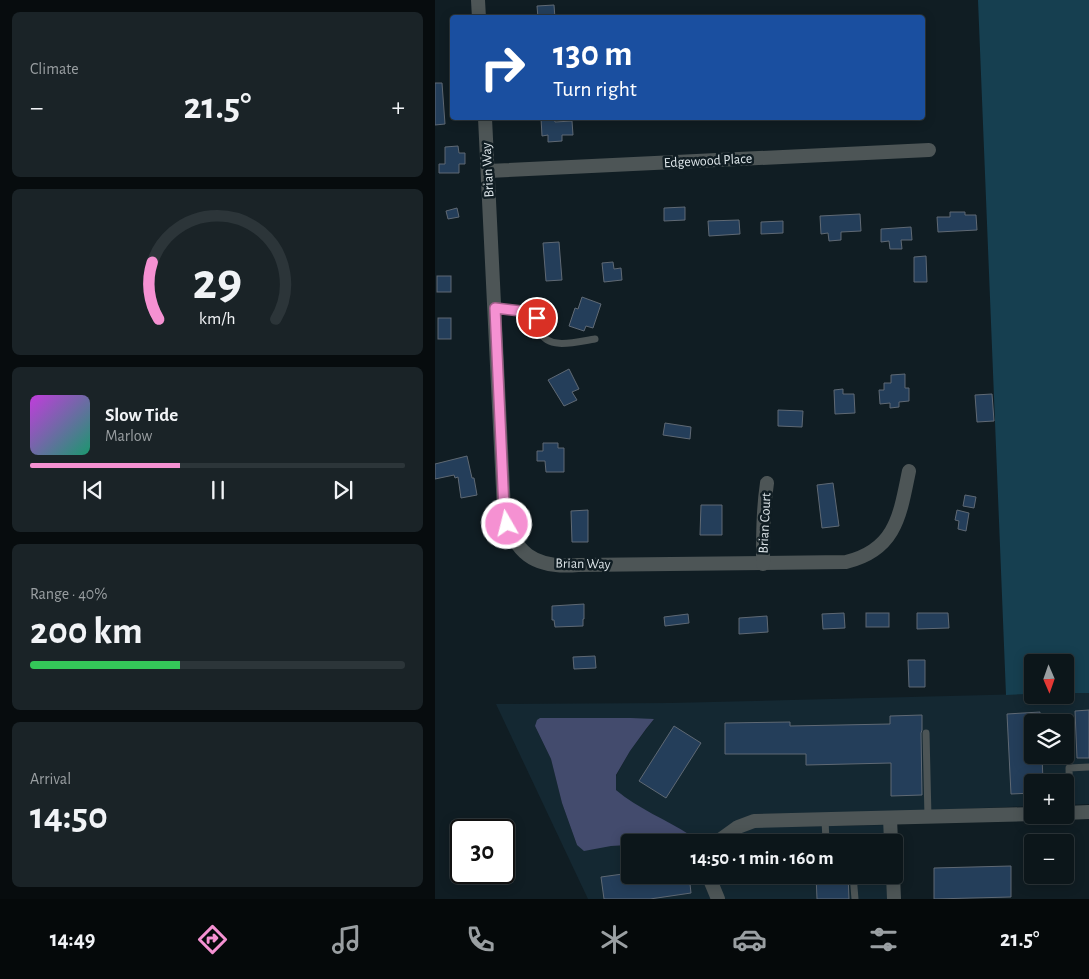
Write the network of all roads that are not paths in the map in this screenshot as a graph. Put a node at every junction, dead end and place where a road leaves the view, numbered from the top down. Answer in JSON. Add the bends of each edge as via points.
{"nodes":[{"id":1,"x":479,"y":0,"type":"edge"},
{"id":2,"x":479,"y":15,"type":"edge"},
{"id":3,"x":485,"y":120,"type":"edge"},
{"id":4,"x":929,"y":150,"type":"dead end"},
{"id":5,"x":488,"y":171,"type":"junction"},
{"id":6,"x":495,"y":308,"type":"junction"},
{"id":7,"x":595,"y":339,"type":"dead end"},
{"id":8,"x":909,"y":471,"type":"dead end"},
{"id":9,"x":767,"y":483,"type":"dead end"},
{"id":10,"x":763,"y":564,"type":"junction"},
{"id":11,"x":926,"y":733,"type":"dead end"},
{"id":12,"x":1089,"y":767,"type":"edge"},
{"id":13,"x":1069,"y":774,"type":"edge"},
{"id":14,"x":1089,"y":812,"type":"edge"},
{"id":15,"x":1074,"y":813,"type":"edge"},
{"id":16,"x":1024,"y":814,"type":"edge"},
{"id":17,"x":928,"y":817,"type":"junction"},
{"id":18,"x":890,"y":818,"type":"junction"},
{"id":19,"x":825,"y":819,"type":"junction"},
{"id":20,"x":728,"y":834,"type":"edge"},
{"id":21,"x":826,"y":834,"type":"edge"},
{"id":22,"x":891,"y":834,"type":"edge"},
{"id":23,"x":712,"y":884,"type":"edge"},
{"id":24,"x":854,"y":884,"type":"edge"},
{"id":25,"x":893,"y":884,"type":"edge"},
{"id":26,"x":716,"y":899,"type":"edge"},
{"id":27,"x":855,"y":899,"type":"edge"},
{"id":28,"x":894,"y":899,"type":"edge"}],
"edges":[{"from":1,"to":2,"type":"street"},
{"from":3,"to":5,"type":"street","name":"Brian Way"},
{"from":4,"to":5,"type":"street","name":"Edgewood Place"},
{"from":5,"to":6,"type":"street","name":"Brian Way"},
{"from":6,"to":7,"type":"lane","via":[[534,314],[541,334],[550,342]]},
{"from":6,"to":10,"type":"street","name":"Brian Way","via":[[504,510],[507,524],[521,550],[542,562],[565,566]]},
{"from":8,"to":10,"type":"street","name":"Brian Way","via":[[895,525],[879,547],[869,554],[846,562]]},
{"from":9,"to":10,"type":"street","name":"Brian Court"},
{"from":11,"to":17,"type":"lane"},
{"from":12,"to":13,"type":"lane","via":[[1069,768]]},
{"from":14,"to":15,"type":"street"},
{"from":16,"to":17,"type":"street"},
{"from":17,"to":18,"type":"street"},
{"from":18,"to":19,"type":"street"},
{"from":18,"to":22,"type":"street"},
{"from":19,"to":20,"type":"street","via":[[754,821]]},
{"from":19,"to":21,"type":"lane"},
{"from":23,"to":26,"type":"street"},
{"from":24,"to":27,"type":"lane"},
{"from":25,"to":28,"type":"street"}]}
